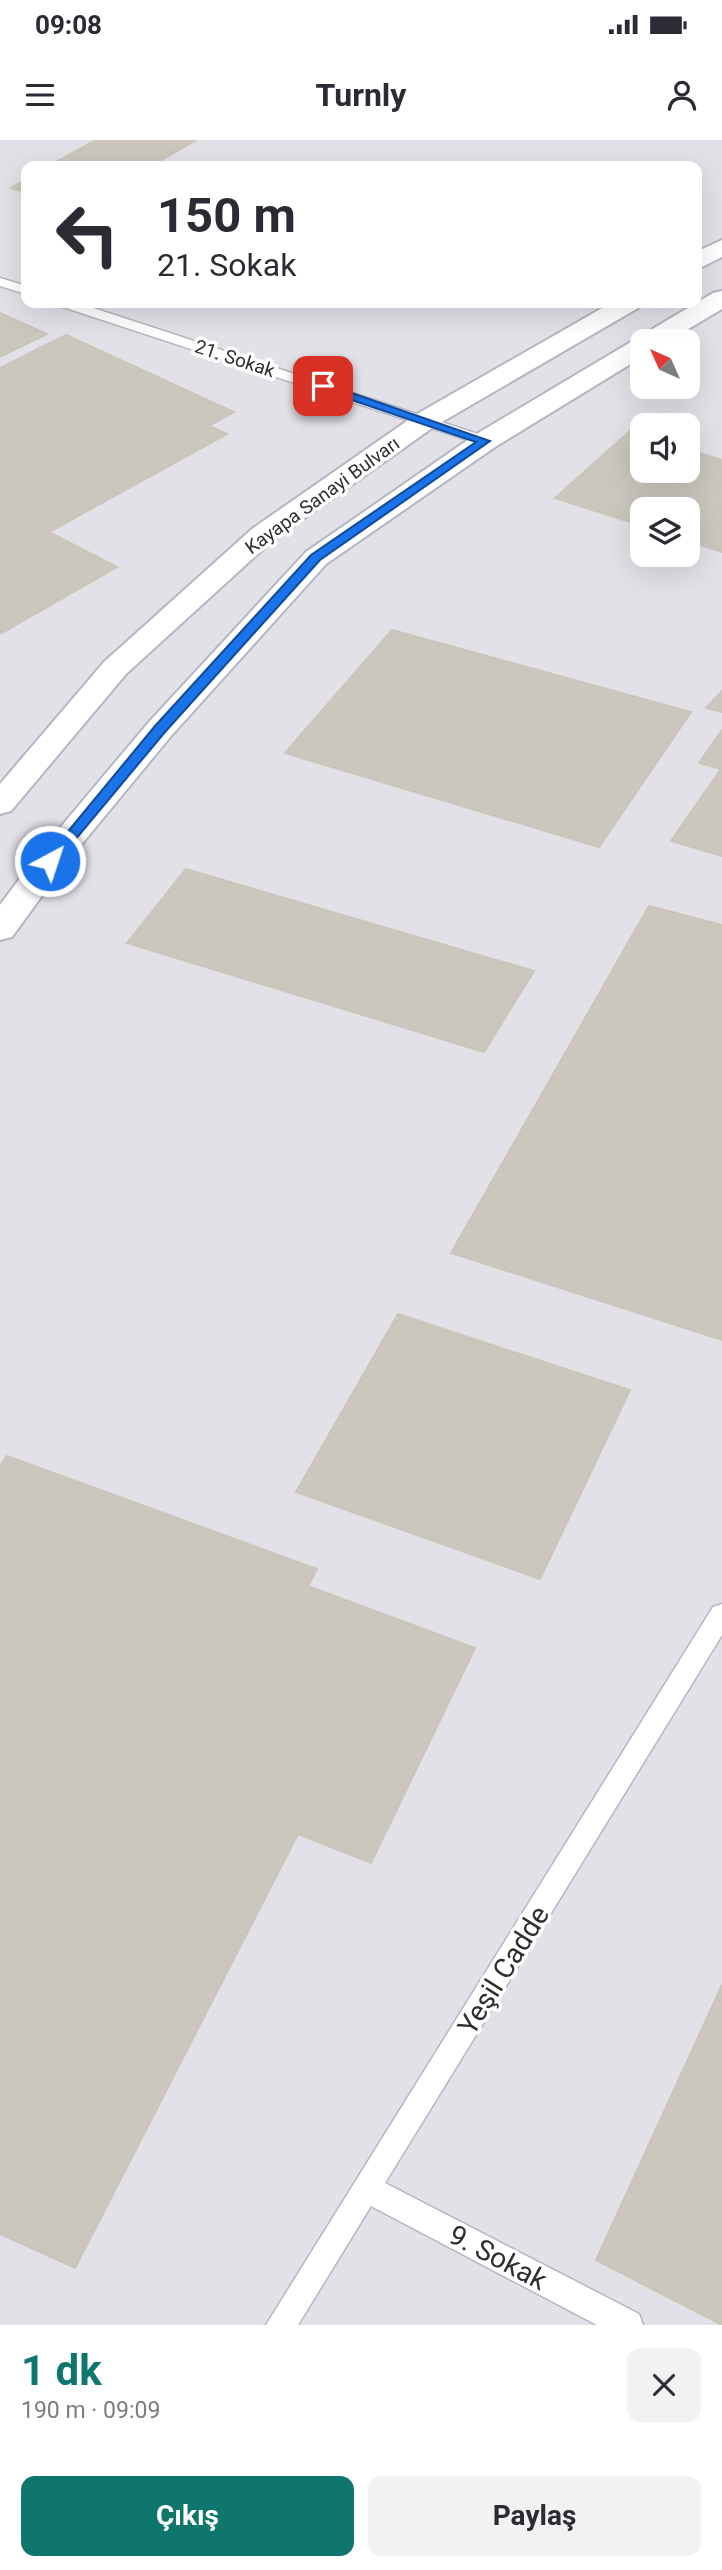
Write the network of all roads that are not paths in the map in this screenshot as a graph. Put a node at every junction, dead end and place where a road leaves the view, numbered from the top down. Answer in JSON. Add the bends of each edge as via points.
{"nodes":[{"id":1,"x":722,"y":247,"type":"edge"},
{"id":2,"x":702,"y":259,"type":"edge"},
{"id":3,"x":0,"y":282,"type":"edge"},
{"id":4,"x":21,"y":288,"type":"edge"},
{"id":5,"x":722,"y":298,"type":"edge"},
{"id":6,"x":80,"y":308,"type":"edge"},
{"id":7,"x":620,"y":308,"type":"edge"},
{"id":8,"x":670,"y":329,"type":"edge"},
{"id":9,"x":630,"y":353,"type":"edge"},
{"id":10,"x":426,"y":420,"type":"junction"},
{"id":11,"x":485,"y":441,"type":"junction"},
{"id":12,"x":0,"y":804,"type":"edge"},
{"id":13,"x":0,"y":929,"type":"edge"},
{"id":14,"x":722,"y":1614,"type":"edge"},
{"id":15,"x":368,"y":2189,"type":"junction"},
{"id":16,"x":281,"y":2325,"type":"edge"},
{"id":17,"x":628,"y":2325,"type":"edge"}],
"edges":[{"from":1,"to":2,"type":"main road"},
{"from":3,"to":4,"type":"lane"},
{"from":5,"to":8,"type":"main road"},
{"from":6,"to":10,"type":"lane","name":"21. Sokak"},
{"from":7,"to":10,"type":"main road","name":"Kayapa Sanayi Bulvarı"},
{"from":9,"to":11,"type":"main road"},
{"from":10,"to":11,"type":"lane","name":"21. Sokak"},
{"from":10,"to":12,"type":"main road","name":"Kayapa Sanayi Bulvarı","via":[[252,544],[116,668]]},
{"from":11,"to":13,"type":"main road","via":[[316,558],[160,729]]},
{"from":14,"to":15,"type":"lane","name":"Yeşil Cadde"},
{"from":15,"to":16,"type":"lane","name":"Yeşil Cadde"},
{"from":15,"to":17,"type":"lane","name":"9. Sokak"}]}
